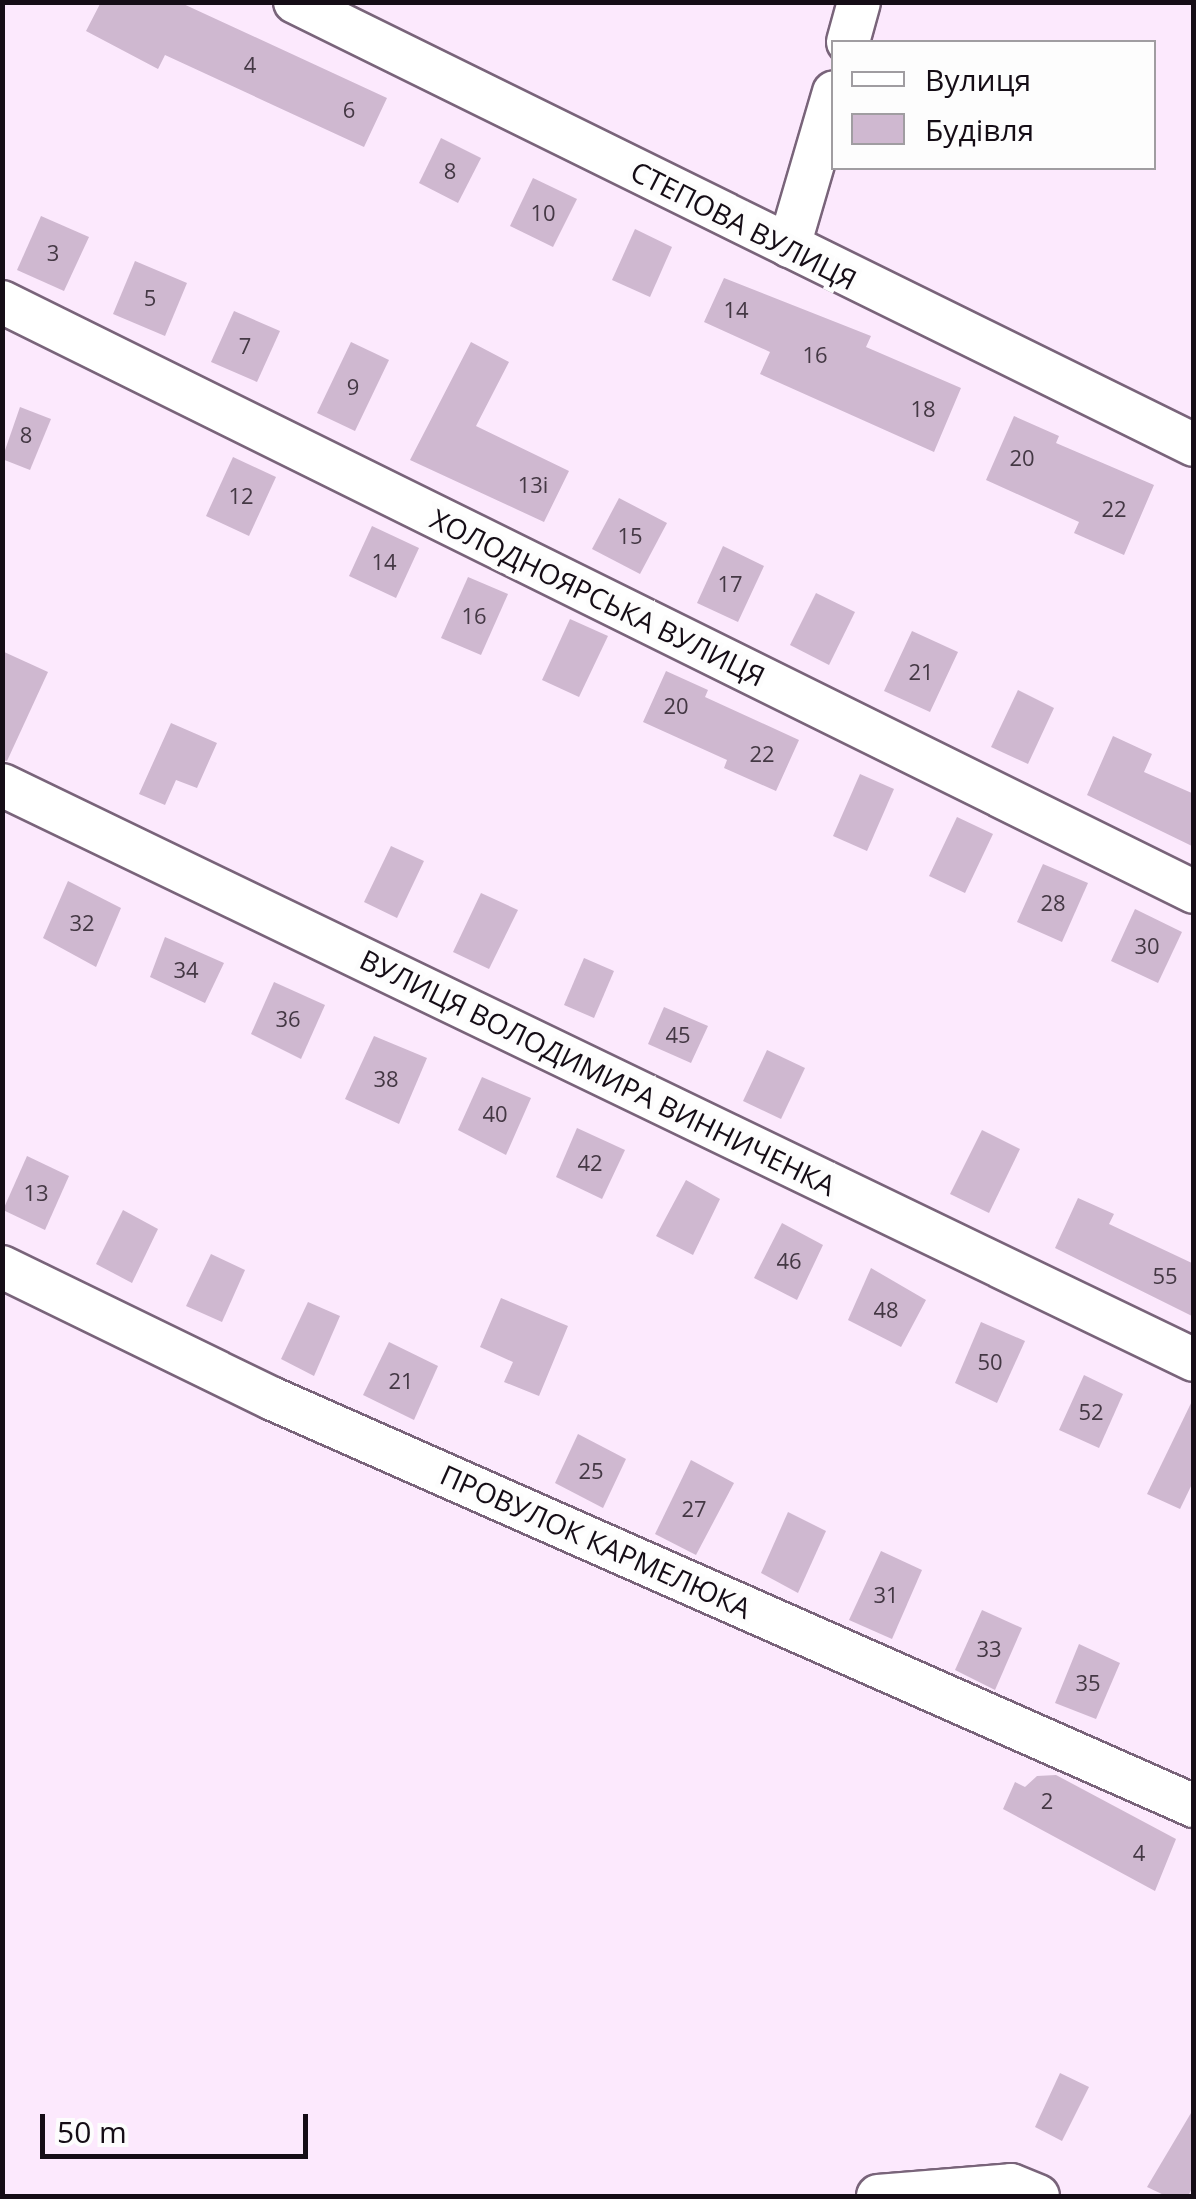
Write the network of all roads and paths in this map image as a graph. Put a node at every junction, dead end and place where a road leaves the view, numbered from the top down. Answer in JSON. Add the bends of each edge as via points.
{"nodes":[{"id":1,"x":295,"y":2,"type":"edge"},
{"id":2,"x":859,"y":2,"type":"edge"},
{"id":3,"x":849,"y":40,"type":"edge"},
{"id":4,"x":831,"y":102,"type":"edge"},
{"id":5,"x":789,"y":246,"type":"junction"},
{"id":6,"x":2,"y":302,"type":"edge"},
{"id":7,"x":1194,"y":445,"type":"edge"},
{"id":8,"x":2,"y":785,"type":"edge"},
{"id":9,"x":1194,"y":892,"type":"edge"},
{"id":10,"x":2,"y":1267,"type":"edge"},
{"id":11,"x":1194,"y":1360,"type":"edge"},
{"id":12,"x":1194,"y":1806,"type":"edge"},
{"id":13,"x":878,"y":2196,"type":"edge"},
{"id":14,"x":1038,"y":2196,"type":"edge"}],
"edges":[{"from":1,"to":5,"type":"street","name":"СТЕПОВА ВУЛИЦЯ"},
{"from":2,"to":3,"type":"street"},
{"from":4,"to":5,"type":"street"},
{"from":5,"to":7,"type":"street","name":"СТЕПОВА ВУЛИЦЯ"},
{"from":6,"to":9,"type":"street","name":"ХОЛОДНОЯРСЬКА ВУЛИЦЯ"},
{"from":8,"to":11,"type":"street","name":"ВУЛИЦЯ ВОЛОДИМИРА ВИННИЧЕНКА"},
{"from":10,"to":12,"type":"street","name":"ПРОВУЛОК КАРМЕЛЮКА","via":[[273,1399]]},
{"from":13,"to":14,"type":"street","via":[[1011,2185]]}]}
